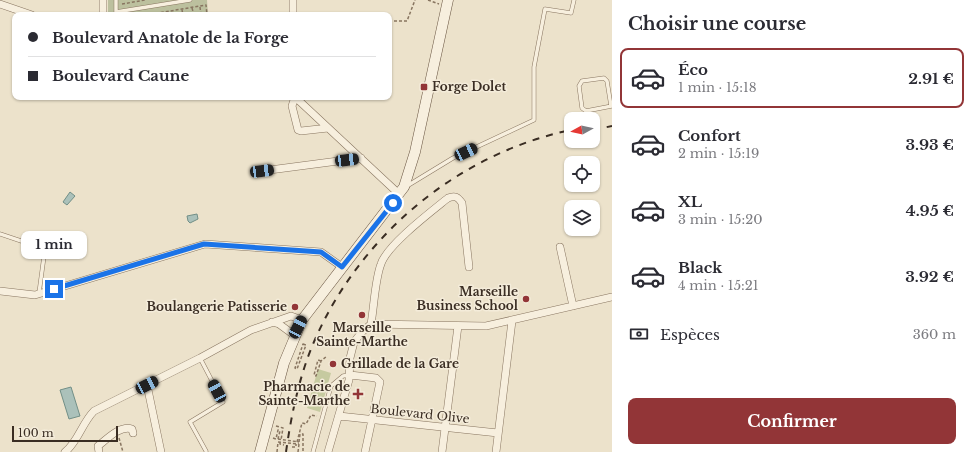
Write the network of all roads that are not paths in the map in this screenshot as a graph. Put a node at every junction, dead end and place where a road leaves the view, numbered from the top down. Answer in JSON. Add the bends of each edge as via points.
{"nodes":[{"id":1,"x":103,"y":0,"type":"edge"},
{"id":2,"x":190,"y":0,"type":"edge"},
{"id":3,"x":293,"y":0,"type":"edge"},
{"id":4,"x":574,"y":0,"type":"edge"},
{"id":5,"x":180,"y":1,"type":"edge"},
{"id":6,"x":116,"y":2,"type":"edge"},
{"id":7,"x":0,"y":4,"type":"edge"},
{"id":8,"x":447,"y":4,"type":"edge"},
{"id":9,"x":23,"y":12,"type":"edge"},
{"id":10,"x":103,"y":12,"type":"edge"},
{"id":11,"x":293,"y":12,"type":"edge"},
{"id":12,"x":294,"y":100,"type":"edge"},
{"id":13,"x":298,"y":100,"type":"edge"},
{"id":14,"x":611,"y":106,"type":"edge"},
{"id":15,"x":328,"y":128,"type":"junction"},
{"id":16,"x":361,"y":158,"type":"junction"},
{"id":17,"x":262,"y":171,"type":"dead end"},
{"id":18,"x":401,"y":191,"type":"junction"},
{"id":19,"x":0,"y":234,"type":"edge"},
{"id":20,"x":560,"y":247,"type":"dead end"},
{"id":21,"x":342,"y":267,"type":"junction"},
{"id":22,"x":469,"y":267,"type":"dead end"},
{"id":23,"x":0,"y":291,"type":"edge"},
{"id":24,"x":39,"y":293,"type":"junction"},
{"id":25,"x":612,"y":297,"type":"edge"},
{"id":26,"x":573,"y":306,"type":"junction"},
{"id":27,"x":302,"y":320,"type":"junction"},
{"id":28,"x":512,"y":321,"type":"junction"},
{"id":29,"x":271,"y":322,"type":"junction"},
{"id":30,"x":371,"y":324,"type":"junction"},
{"id":31,"x":458,"y":326,"type":"junction"},
{"id":32,"x":294,"y":335,"type":"junction"},
{"id":33,"x":200,"y":358,"type":"junction"},
{"id":34,"x":350,"y":375,"type":"junction"},
{"id":35,"x":147,"y":385,"type":"junction"},
{"id":36,"x":339,"y":416,"type":"junction"},
{"id":37,"x":371,"y":420,"type":"junction"},
{"id":38,"x":445,"y":427,"type":"junction"},
{"id":39,"x":133,"y":433,"type":"dead end"},
{"id":40,"x":498,"y":433,"type":"junction"},
{"id":41,"x":206,"y":451,"type":"edge"},
{"id":42,"x":65,"y":452,"type":"edge"},
{"id":43,"x":99,"y":452,"type":"edge"},
{"id":44,"x":160,"y":452,"type":"edge"},
{"id":45,"x":260,"y":452,"type":"edge"},
{"id":46,"x":313,"y":452,"type":"edge"},
{"id":47,"x":328,"y":452,"type":"edge"},
{"id":48,"x":365,"y":452,"type":"edge"},
{"id":49,"x":442,"y":452,"type":"edge"},
{"id":50,"x":496,"y":452,"type":"edge"}],
"edges":[{"from":1,"to":10,"type":"street"},
{"from":2,"to":5,"type":"lane"},
{"from":3,"to":11,"type":"street"},
{"from":4,"to":18,"type":"lane","via":[[571,13],[545,9],[534,67],[534,120],[453,158]]},
{"from":5,"to":6,"type":"lane","via":[[116,12]]},
{"from":7,"to":9,"type":"street"},
{"from":8,"to":18,"type":"main road","via":[[415,152]]},
{"from":12,"to":15,"type":"street","via":[[292,106],[298,130],[301,132]]},
{"from":13,"to":15,"type":"street"},
{"from":14,"to":14,"type":"lane","via":[[586,111],[582,108],[579,86],[582,81],[604,78],[607,81]]},
{"from":15,"to":16,"type":"street"},
{"from":16,"to":17,"type":"street"},
{"from":16,"to":18,"type":"street"},
{"from":18,"to":21,"type":"main road"},
{"from":19,"to":24,"type":"lane","via":[[45,249]]},
{"from":20,"to":26,"type":"street"},
{"from":21,"to":24,"type":"street","via":[[321,252],[204,244]]},
{"from":21,"to":27,"type":"main road"},
{"from":22,"to":30,"type":"street","via":[[462,203],[458,197],[453,196],[414,226],[387,254],[381,264]]},
{"from":23,"to":24,"type":"street","via":[[35,295]]},
{"from":25,"to":26,"type":"street"},
{"from":26,"to":28,"type":"street"},
{"from":27,"to":29,"type":"street","via":[[291,316]]},
{"from":27,"to":32,"type":"main road"},
{"from":28,"to":31,"type":"street","via":[[486,326]]},
{"from":28,"to":40,"type":"street"},
{"from":29,"to":32,"type":"street","via":[[279,324]]},
{"from":29,"to":33,"type":"street"},
{"from":30,"to":31,"type":"street"},
{"from":30,"to":34,"type":"street","via":[[354,342]]},
{"from":31,"to":38,"type":"street"},
{"from":32,"to":45,"type":"main road"},
{"from":33,"to":35,"type":"street"},
{"from":33,"to":41,"type":"lane","via":[[223,402],[190,422]]},
{"from":34,"to":36,"type":"street"},
{"from":34,"to":37,"type":"street","via":[[376,378],[380,382]]},
{"from":34,"to":46,"type":"lane","via":[[342,376],[332,386]]},
{"from":35,"to":42,"type":"street","via":[[94,411]]},
{"from":35,"to":44,"type":"street"},
{"from":36,"to":37,"type":"street","name":"Boulevard Olive"},
{"from":36,"to":47,"type":"street"},
{"from":37,"to":38,"type":"street","name":"Boulevard Olive"},
{"from":37,"to":48,"type":"street"},
{"from":38,"to":40,"type":"street","name":"Boulevard Olive"},
{"from":38,"to":49,"type":"street"},
{"from":39,"to":43,"type":"street","via":[[132,429],[125,428],[116,433],[98,446]]},
{"from":40,"to":50,"type":"street"}]}
